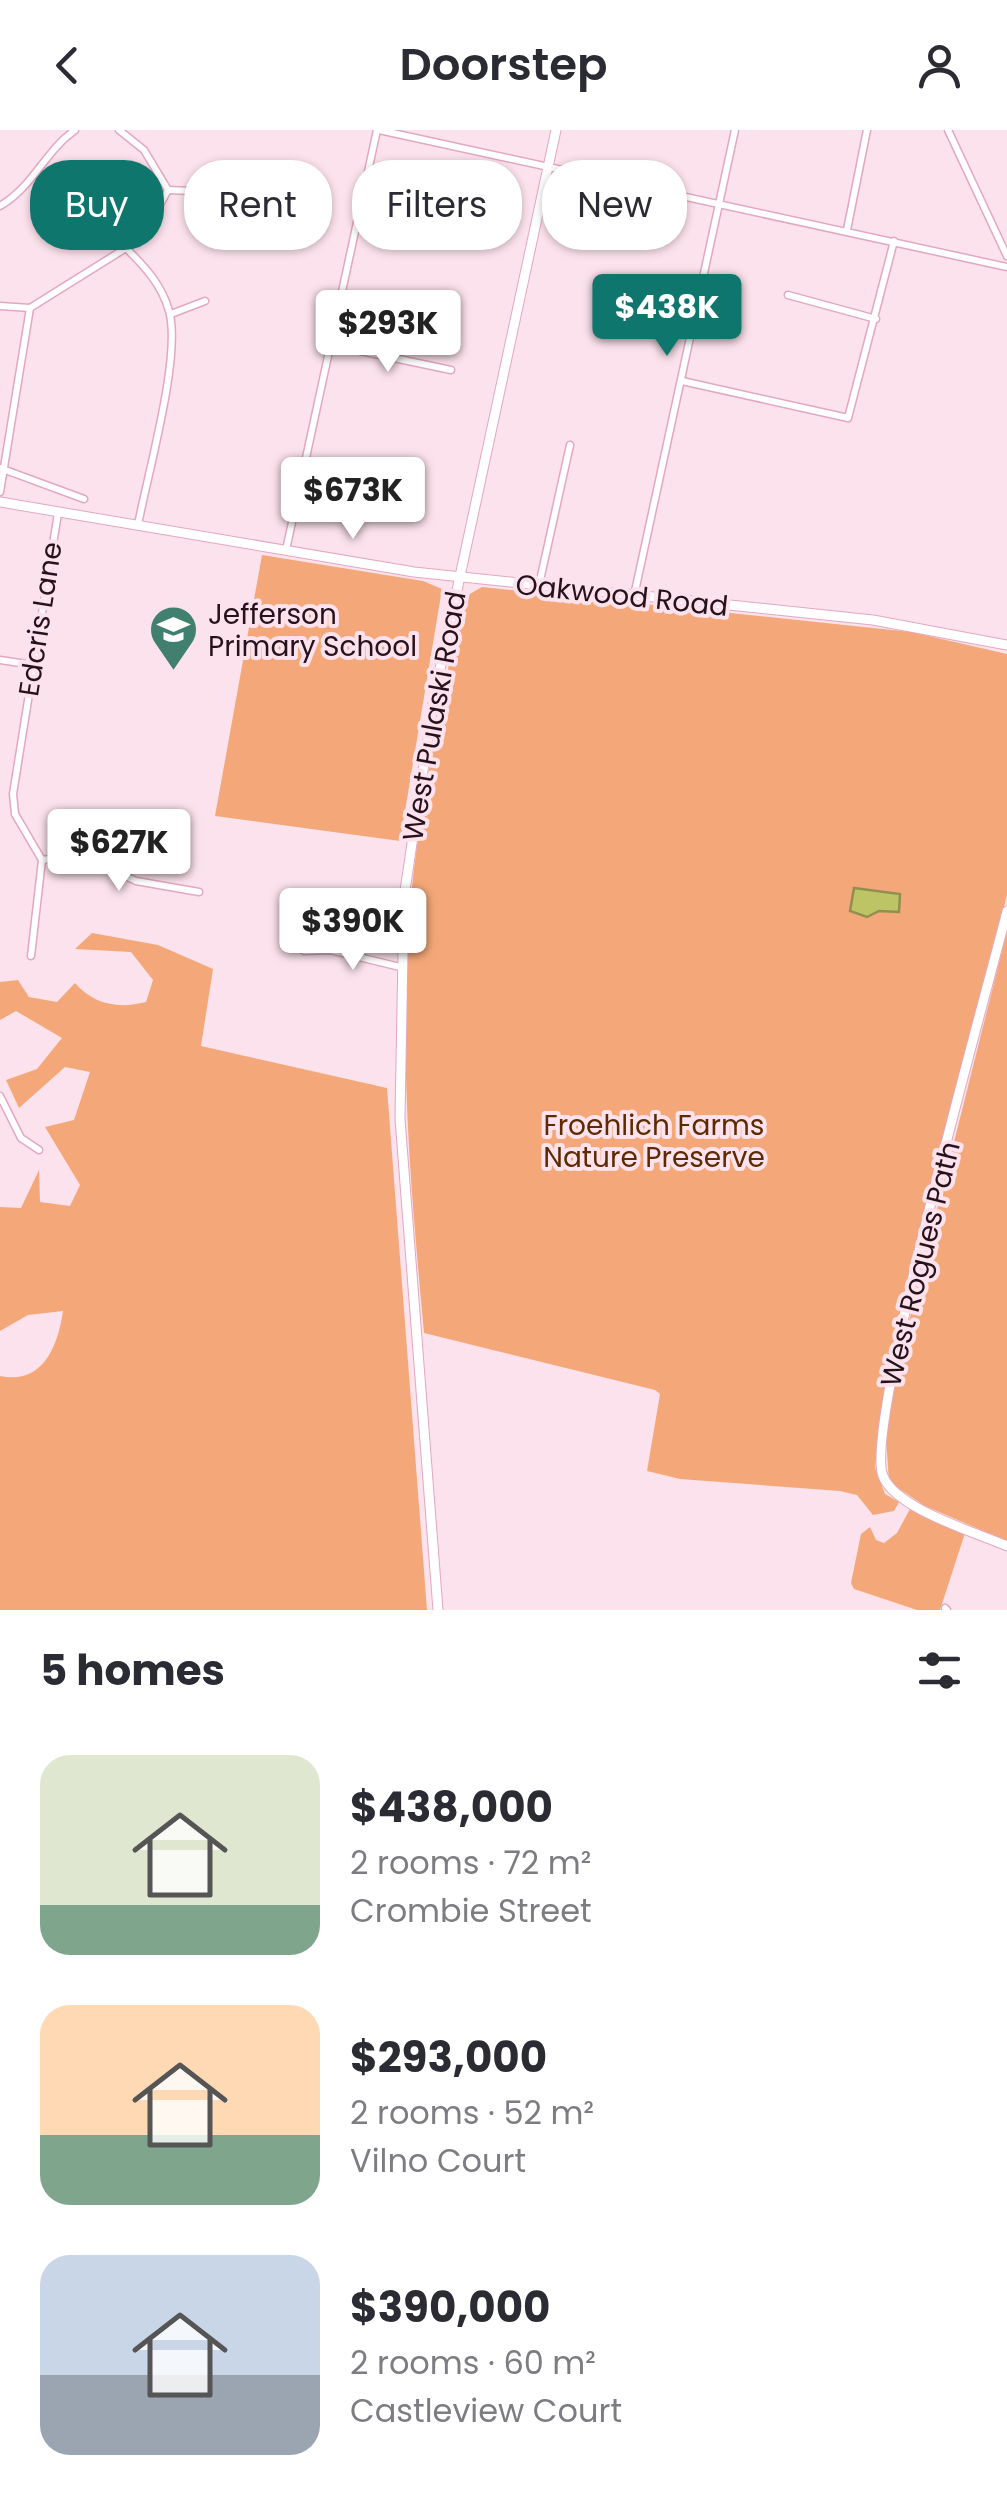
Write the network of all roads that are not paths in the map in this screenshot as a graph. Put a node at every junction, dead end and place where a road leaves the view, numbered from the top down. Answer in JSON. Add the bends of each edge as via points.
{"nodes":[{"id":1,"x":75,"y":130,"type":"edge"},
{"id":2,"x":119,"y":130,"type":"edge"},
{"id":3,"x":378,"y":130,"type":"edge"},
{"id":4,"x":556,"y":130,"type":"edge"},
{"id":5,"x":735,"y":130,"type":"edge"},
{"id":6,"x":866,"y":130,"type":"edge"},
{"id":7,"x":948,"y":130,"type":"edge"},
{"id":8,"x":549,"y":160,"type":"edge"},
{"id":9,"x":542,"y":165,"type":"edge"},
{"id":10,"x":168,"y":190,"type":"junction"},
{"id":11,"x":184,"y":191,"type":"edge"},
{"id":12,"x":542,"y":194,"type":"edge"},
{"id":13,"x":164,"y":197,"type":"edge"},
{"id":14,"x":687,"y":197,"type":"edge"},
{"id":15,"x":719,"y":204,"type":"junction"},
{"id":16,"x":0,"y":206,"type":"edge"},
{"id":17,"x":846,"y":230,"type":"junction"},
{"id":18,"x":894,"y":241,"type":"junction"},
{"id":19,"x":123,"y":250,"type":"edge"},
{"id":20,"x":128,"y":250,"type":"edge"},
{"id":21,"x":1007,"y":256,"type":"edge"},
{"id":22,"x":1007,"y":267,"type":"edge"},
{"id":23,"x":788,"y":295,"type":"dead end"},
{"id":24,"x":205,"y":300,"type":"dead end"},
{"id":25,"x":0,"y":306,"type":"edge"},
{"id":26,"x":30,"y":308,"type":"junction"},
{"id":27,"x":171,"y":314,"type":"junction"},
{"id":28,"x":876,"y":319,"type":"junction"},
{"id":29,"x":332,"y":345,"type":"junction"},
{"id":30,"x":451,"y":370,"type":"dead end"},
{"id":31,"x":681,"y":381,"type":"junction"},
{"id":32,"x":570,"y":445,"type":"dead end"},
{"id":33,"x":2,"y":469,"type":"edge"},
{"id":34,"x":0,"y":492,"type":"edge"},
{"id":35,"x":84,"y":499,"type":"dead end"},
{"id":36,"x":0,"y":502,"type":"edge"},
{"id":37,"x":58,"y":513,"type":"junction"},
{"id":38,"x":138,"y":526,"type":"junction"},
{"id":39,"x":286,"y":550,"type":"junction"},
{"id":40,"x":459,"y":578,"type":"junction"},
{"id":41,"x":539,"y":586,"type":"junction"},
{"id":42,"x":634,"y":596,"type":"junction"},
{"id":43,"x":1007,"y":644,"type":"edge"},
{"id":44,"x":0,"y":660,"type":"edge"},
{"id":45,"x":33,"y":666,"type":"junction"},
{"id":46,"x":42,"y":860,"type":"junction"},
{"id":47,"x":199,"y":892,"type":"dead end"},
{"id":48,"x":1007,"y":911,"type":"edge"},
{"id":49,"x":304,"y":951,"type":"dead end"},
{"id":50,"x":31,"y":956,"type":"dead end"},
{"id":51,"x":400,"y":967,"type":"junction"},
{"id":52,"x":0,"y":1096,"type":"edge"},
{"id":53,"x":39,"y":1150,"type":"dead end"},
{"id":54,"x":1007,"y":1546,"type":"edge"},
{"id":55,"x":438,"y":1610,"type":"edge"}],
"edges":[{"from":1,"to":16,"type":"street","via":[[22,191]]},
{"from":2,"to":10,"type":"street","via":[[144,150]]},
{"from":3,"to":9,"type":"street"},
{"from":3,"to":29,"type":"street"},
{"from":4,"to":8,"type":"main road","name":"West Pulaski Road"},
{"from":5,"to":15,"type":"street"},
{"from":6,"to":17,"type":"street"},
{"from":7,"to":21,"type":"street"},
{"from":10,"to":11,"type":"street"},
{"from":10,"to":13,"type":"street"},
{"from":12,"to":40,"type":"main road","name":"West Pulaski Road"},
{"from":14,"to":15,"type":"street"},
{"from":15,"to":17,"type":"street"},
{"from":15,"to":31,"type":"street"},
{"from":17,"to":18,"type":"street"},
{"from":18,"to":22,"type":"street"},
{"from":18,"to":28,"type":"street"},
{"from":19,"to":26,"type":"street"},
{"from":20,"to":27,"type":"street","via":[[157,282]]},
{"from":23,"to":28,"type":"street"},
{"from":24,"to":27,"type":"street"},
{"from":25,"to":26,"type":"street"},
{"from":26,"to":33,"type":"street"},
{"from":27,"to":38,"type":"street","via":[[168,371]]},
{"from":28,"to":31,"type":"street","via":[[848,418]]},
{"from":29,"to":30,"type":"street"},
{"from":29,"to":39,"type":"street"},
{"from":31,"to":42,"type":"street"},
{"from":32,"to":41,"type":"street"},
{"from":33,"to":34,"type":"street"},
{"from":33,"to":35,"type":"street"},
{"from":36,"to":37,"type":"main road","name":"Oakwood Road"},
{"from":37,"to":38,"type":"main road","name":"Oakwood Road"},
{"from":37,"to":45,"type":"street","name":"Edcris Lane"},
{"from":38,"to":39,"type":"main road","name":"Oakwood Road"},
{"from":39,"to":40,"type":"main road","name":"Oakwood Road"},
{"from":40,"to":41,"type":"main road","name":"Oakwood Road"},
{"from":40,"to":51,"type":"main road","name":"West Pulaski Road","via":[[420,771]]},
{"from":41,"to":42,"type":"main road","name":"Oakwood Road"},
{"from":42,"to":43,"type":"main road","name":"Oakwood Road","via":[[912,625]]},
{"from":44,"to":45,"type":"street"},
{"from":45,"to":46,"type":"street","name":"Edcris Lane","via":[[12,794]]},
{"from":46,"to":47,"type":"street","via":[[80,856],[136,881]]},
{"from":46,"to":50,"type":"street"},
{"from":48,"to":54,"type":"main road","name":"West Rogues Path","via":[[893,1367],[880,1456],[882,1475],[897,1494]]},
{"from":49,"to":51,"type":"street","via":[[330,950]]},
{"from":51,"to":55,"type":"main road","name":"West Pulaski Road","via":[[402,1172]]},
{"from":52,"to":53,"type":"street","via":[[21,1138]]}]}
